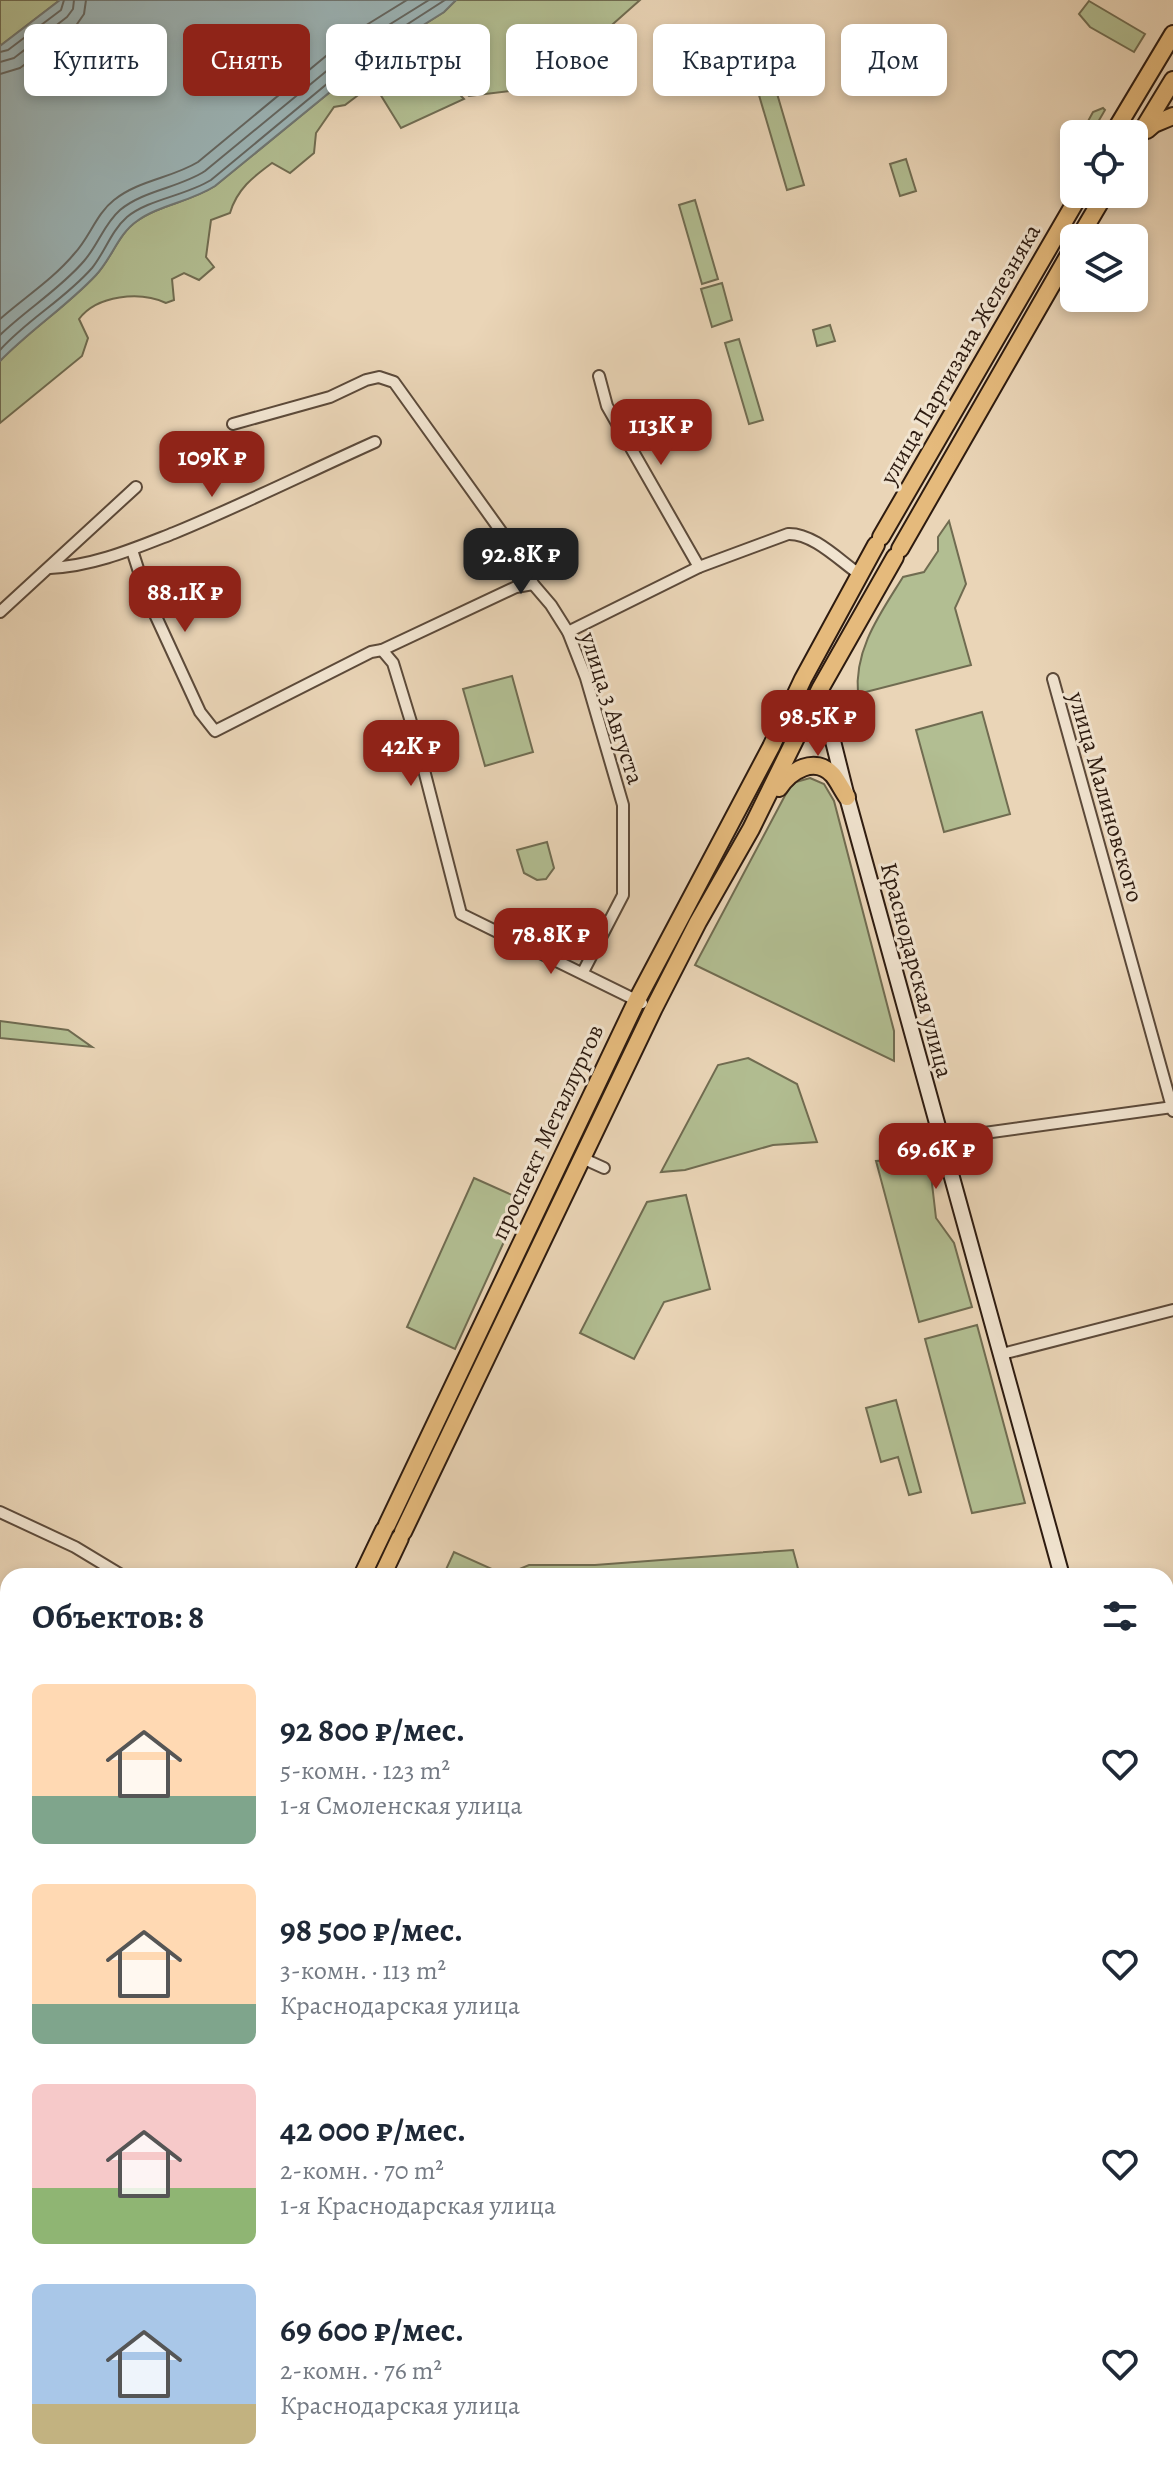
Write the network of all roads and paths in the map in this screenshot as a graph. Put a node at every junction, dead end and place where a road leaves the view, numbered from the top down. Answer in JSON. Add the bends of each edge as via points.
{"nodes":[{"id":1,"x":1173,"y":34,"type":"edge"},
{"id":2,"x":1150,"y":74,"type":"junction"},
{"id":3,"x":1172,"y":85,"type":"edge"},
{"id":4,"x":1173,"y":116,"type":"edge"},
{"id":5,"x":1122,"y":120,"type":"edge"},
{"id":6,"x":1148,"y":123,"type":"edge"},
{"id":7,"x":1148,"y":130,"type":"edge"},
{"id":8,"x":1072,"y":208,"type":"edge"},
{"id":9,"x":1060,"y":270,"type":"edge"},
{"id":10,"x":599,"y":376,"type":"dead end"},
{"id":11,"x":233,"y":424,"type":"dead end"},
{"id":12,"x":375,"y":442,"type":"dead end"},
{"id":13,"x":136,"y":487,"type":"dead end"},
{"id":14,"x":132,"y":550,"type":"junction"},
{"id":15,"x":699,"y":567,"type":"junction"},
{"id":16,"x":50,"y":568,"type":"junction"},
{"id":17,"x":859,"y":574,"type":"junction"},
{"id":18,"x":533,"y":584,"type":"junction"},
{"id":19,"x":0,"y":612,"type":"edge"},
{"id":20,"x":568,"y":632,"type":"junction"},
{"id":21,"x":382,"y":650,"type":"junction"},
{"id":22,"x":803,"y":679,"type":"junction"},
{"id":23,"x":1053,"y":679,"type":"dead end"},
{"id":24,"x":820,"y":689,"type":"junction"},
{"id":25,"x":847,"y":797,"type":"junction"},
{"id":26,"x":751,"y":829,"type":"junction"},
{"id":27,"x":583,"y":972,"type":"junction"},
{"id":28,"x":637,"y":1000,"type":"junction"},
{"id":29,"x":654,"y":1008,"type":"junction"},
{"id":30,"x":1173,"y":1108,"type":"edge"},
{"id":31,"x":941,"y":1139,"type":"junction"},
{"id":32,"x":582,"y":1158,"type":"junction"},
{"id":33,"x":604,"y":1168,"type":"dead end"},
{"id":34,"x":1173,"y":1310,"type":"edge"},
{"id":35,"x":1002,"y":1354,"type":"junction"},
{"id":36,"x":0,"y":1512,"type":"edge"},
{"id":37,"x":110,"y":1568,"type":"edge"},
{"id":38,"x":366,"y":1568,"type":"edge"},
{"id":39,"x":386,"y":1568,"type":"edge"},
{"id":40,"x":1060,"y":1568,"type":"edge"}],
"edges":[{"from":1,"to":2,"type":"main road"},
{"from":2,"to":3,"type":"main road"},
{"from":2,"to":5,"type":"main road"},
{"from":3,"to":6,"type":"main road"},
{"from":4,"to":7,"type":"main road"},
{"from":8,"to":17,"type":"main road","name":"улица Партизана Железняка"},
{"from":9,"to":24,"type":"main road","name":"улица Партизана Железняка"},
{"from":10,"to":15,"type":"street","via":[[607,406]]},
{"from":11,"to":18,"type":"street","name":"улица 3 Августа","via":[[330,397],[366,380],[394,382],[523,562]]},
{"from":12,"to":14,"type":"street"},
{"from":13,"to":16,"type":"street"},
{"from":14,"to":16,"type":"street","via":[[79,566]]},
{"from":14,"to":21,"type":"street","via":[[147,597],[200,712],[215,731]]},
{"from":15,"to":17,"type":"street","via":[[798,533]]},
{"from":15,"to":20,"type":"street"},
{"from":16,"to":19,"type":"street"},
{"from":17,"to":22,"type":"main road","name":"улица Партизана Железняка"},
{"from":18,"to":20,"type":"street","name":"улица 3 Августа"},
{"from":18,"to":21,"type":"street","via":[[516,587]]},
{"from":20,"to":27,"type":"street","name":"улица 3 Августа","via":[[623,805],[625,844],[623,895]]},
{"from":21,"to":27,"type":"street","via":[[393,663],[415,735],[461,914]]},
{"from":22,"to":24,"type":"main road"},
{"from":22,"to":28,"type":"main road","name":"проспект Металлургов"},
{"from":23,"to":30,"type":"street","name":"улица Малиновского"},
{"from":24,"to":25,"type":"main road","name":"Краснодарская улица"},
{"from":24,"to":26,"type":"main road","name":"проспект Металлургов"},
{"from":25,"to":26,"type":"main road","via":[[825,769],[800,768],[787,775]]},
{"from":25,"to":31,"type":"main road","name":"Краснодарская улица"},
{"from":26,"to":29,"type":"main road","name":"проспект Металлургов"},
{"from":27,"to":28,"type":"street"},
{"from":28,"to":29,"type":"street"},
{"from":28,"to":38,"type":"main road","name":"проспект Металлургов"},
{"from":29,"to":32,"type":"main road","name":"проспект Металлургов"},
{"from":30,"to":31,"type":"street"},
{"from":31,"to":35,"type":"main road","name":"Краснодарская улица"},
{"from":32,"to":33,"type":"street"},
{"from":32,"to":39,"type":"main road","name":"проспект Металлургов"},
{"from":34,"to":35,"type":"street"},
{"from":35,"to":40,"type":"main road","name":"Краснодарская улица"},
{"from":36,"to":37,"type":"street"}]}
